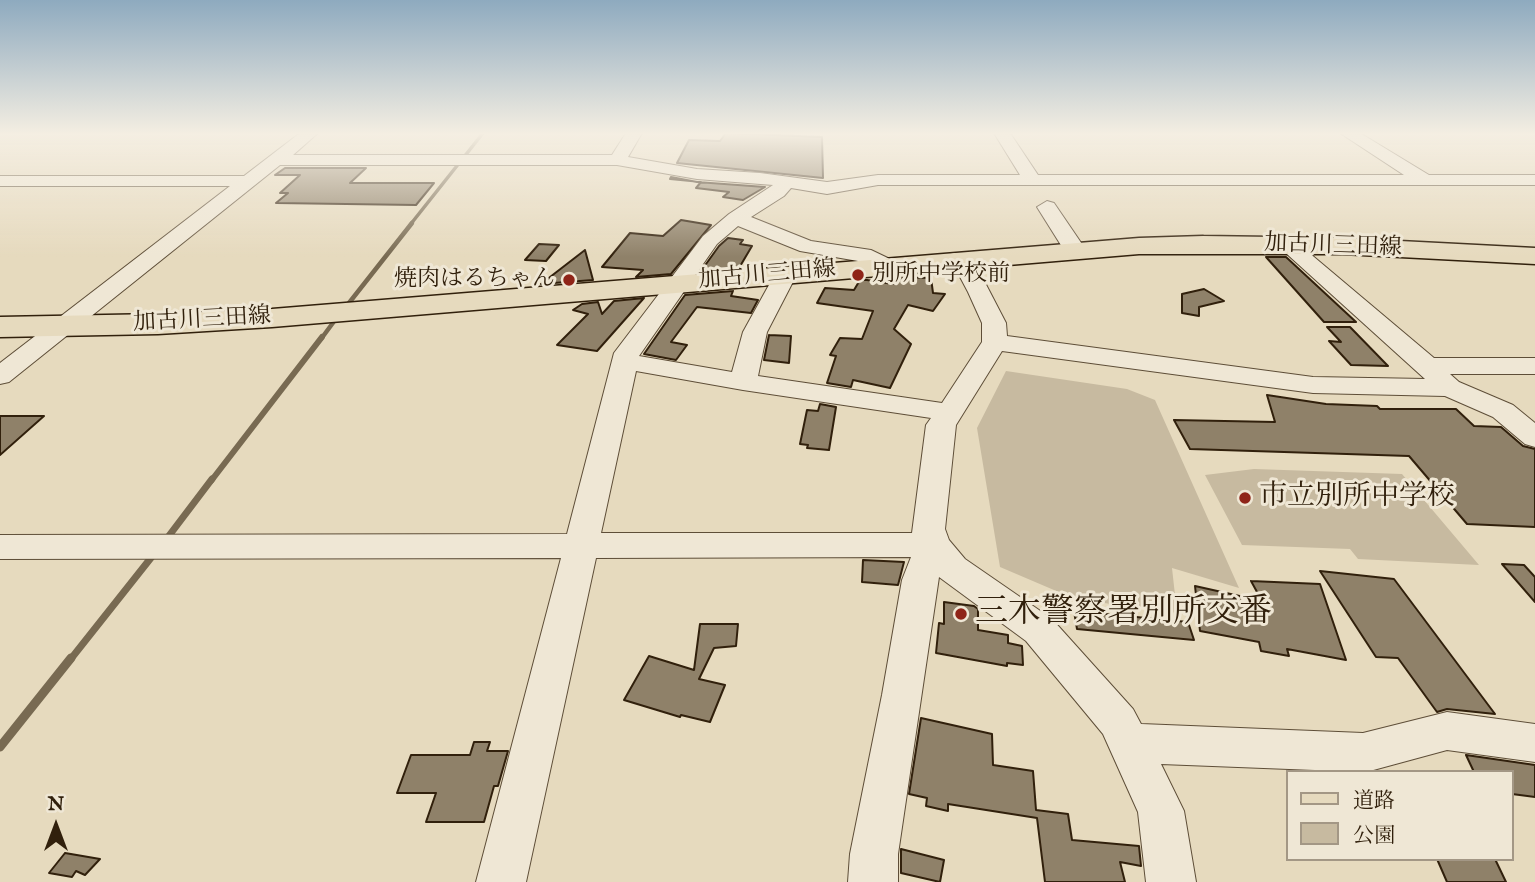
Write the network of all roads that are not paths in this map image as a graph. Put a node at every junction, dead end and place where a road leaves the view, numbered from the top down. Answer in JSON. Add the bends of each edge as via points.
{"nodes":[{"id":1,"x":255,"y":174,"type":"edge"},
{"id":2,"x":700,"y":174,"type":"edge"},
{"id":3,"x":1028,"y":174,"type":"edge"},
{"id":4,"x":1414,"y":174,"type":"edge"},
{"id":5,"x":1032,"y":180,"type":"junction"},
{"id":6,"x":1535,"y":180,"type":"edge"},
{"id":7,"x":0,"y":181,"type":"edge"},
{"id":8,"x":247,"y":181,"type":"junction"},
{"id":9,"x":1425,"y":181,"type":"junction"},
{"id":10,"x":786,"y":182,"type":"junction"},
{"id":11,"x":1047,"y":207,"type":"dead end"},
{"id":12,"x":736,"y":218,"type":"junction"},
{"id":13,"x":1288,"y":245,"type":"junction"},
{"id":14,"x":1075,"y":250,"type":"junction"},
{"id":15,"x":1535,"y":257,"type":"edge"},
{"id":16,"x":955,"y":260,"type":"junction"},
{"id":17,"x":886,"y":266,"type":"junction"},
{"id":18,"x":786,"y":274,"type":"junction"},
{"id":19,"x":679,"y":284,"type":"junction"},
{"id":20,"x":0,"y":327,"type":"edge"},
{"id":21,"x":64,"y":327,"type":"junction"},
{"id":22,"x":995,"y":342,"type":"junction"},
{"id":23,"x":626,"y":361,"type":"junction"},
{"id":24,"x":1427,"y":366,"type":"junction"},
{"id":25,"x":1535,"y":366,"type":"edge"},
{"id":26,"x":0,"y":376,"type":"edge"},
{"id":27,"x":743,"y":382,"type":"junction"},
{"id":28,"x":1449,"y":388,"type":"junction"},
{"id":29,"x":948,"y":412,"type":"junction"},
{"id":30,"x":1535,"y":438,"type":"edge"},
{"id":31,"x":933,"y":545,"type":"junction"},
{"id":32,"x":582,"y":546,"type":"junction"},
{"id":33,"x":0,"y":547,"type":"edge"},
{"id":34,"x":1130,"y":743,"type":"junction"},
{"id":35,"x":1535,"y":743,"type":"edge"},
{"id":36,"x":501,"y":882,"type":"edge"},
{"id":37,"x":873,"y":882,"type":"edge"},
{"id":38,"x":1171,"y":882,"type":"edge"}],
"edges":[{"from":1,"to":8,"type":"street"},
{"from":2,"to":10,"type":"street"},
{"from":3,"to":5,"type":"street"},
{"from":4,"to":9,"type":"street"},
{"from":5,"to":9,"type":"street"},
{"from":5,"to":10,"type":"street","via":[[878,180],[827,188]]},
{"from":6,"to":9,"type":"street"},
{"from":7,"to":8,"type":"street"},
{"from":8,"to":21,"type":"street"},
{"from":10,"to":12,"type":"street"},
{"from":11,"to":14,"type":"street"},
{"from":12,"to":17,"type":"street","via":[[807,247],[863,255]]},
{"from":12,"to":19,"type":"street","via":[[710,240]]},
{"from":13,"to":14,"type":"main road","name":"加古川三田線"},
{"from":13,"to":15,"type":"main road","name":"加古川三田線"},
{"from":13,"to":24,"type":"street"},
{"from":14,"to":16,"type":"main road","name":"加古川三田線"},
{"from":16,"to":17,"type":"main road","name":"加古川三田線"},
{"from":16,"to":22,"type":"street","via":[[980,292],[994,323]]},
{"from":17,"to":18,"type":"main road","name":"加古川三田線"},
{"from":18,"to":19,"type":"main road","name":"加古川三田線"},
{"from":18,"to":27,"type":"street","via":[[755,332]]},
{"from":19,"to":21,"type":"main road","name":"加古川三田線","via":[[272,318]]},
{"from":19,"to":23,"type":"street","via":[[627,353]]},
{"from":20,"to":21,"type":"main road","name":"加古川三田線"},
{"from":21,"to":26,"type":"street"},
{"from":22,"to":28,"type":"street","via":[[1312,385]]},
{"from":22,"to":29,"type":"street"},
{"from":23,"to":27,"type":"street"},
{"from":23,"to":32,"type":"street"},
{"from":24,"to":25,"type":"street"},
{"from":24,"to":28,"type":"street"},
{"from":27,"to":29,"type":"street"},
{"from":28,"to":30,"type":"street","via":[[1503,411]]},
{"from":29,"to":31,"type":"street","via":[[942,425],[928,530]]},
{"from":31,"to":32,"type":"street"},
{"from":31,"to":34,"type":"street","via":[[952,568],[1039,630],[1100,699]]},
{"from":31,"to":37,"type":"street","via":[[920,580]]},
{"from":32,"to":33,"type":"street"},
{"from":32,"to":36,"type":"street"},
{"from":34,"to":35,"type":"street","via":[[1363,752],[1447,731]]},
{"from":34,"to":38,"type":"street","via":[[1161,811]]}]}
